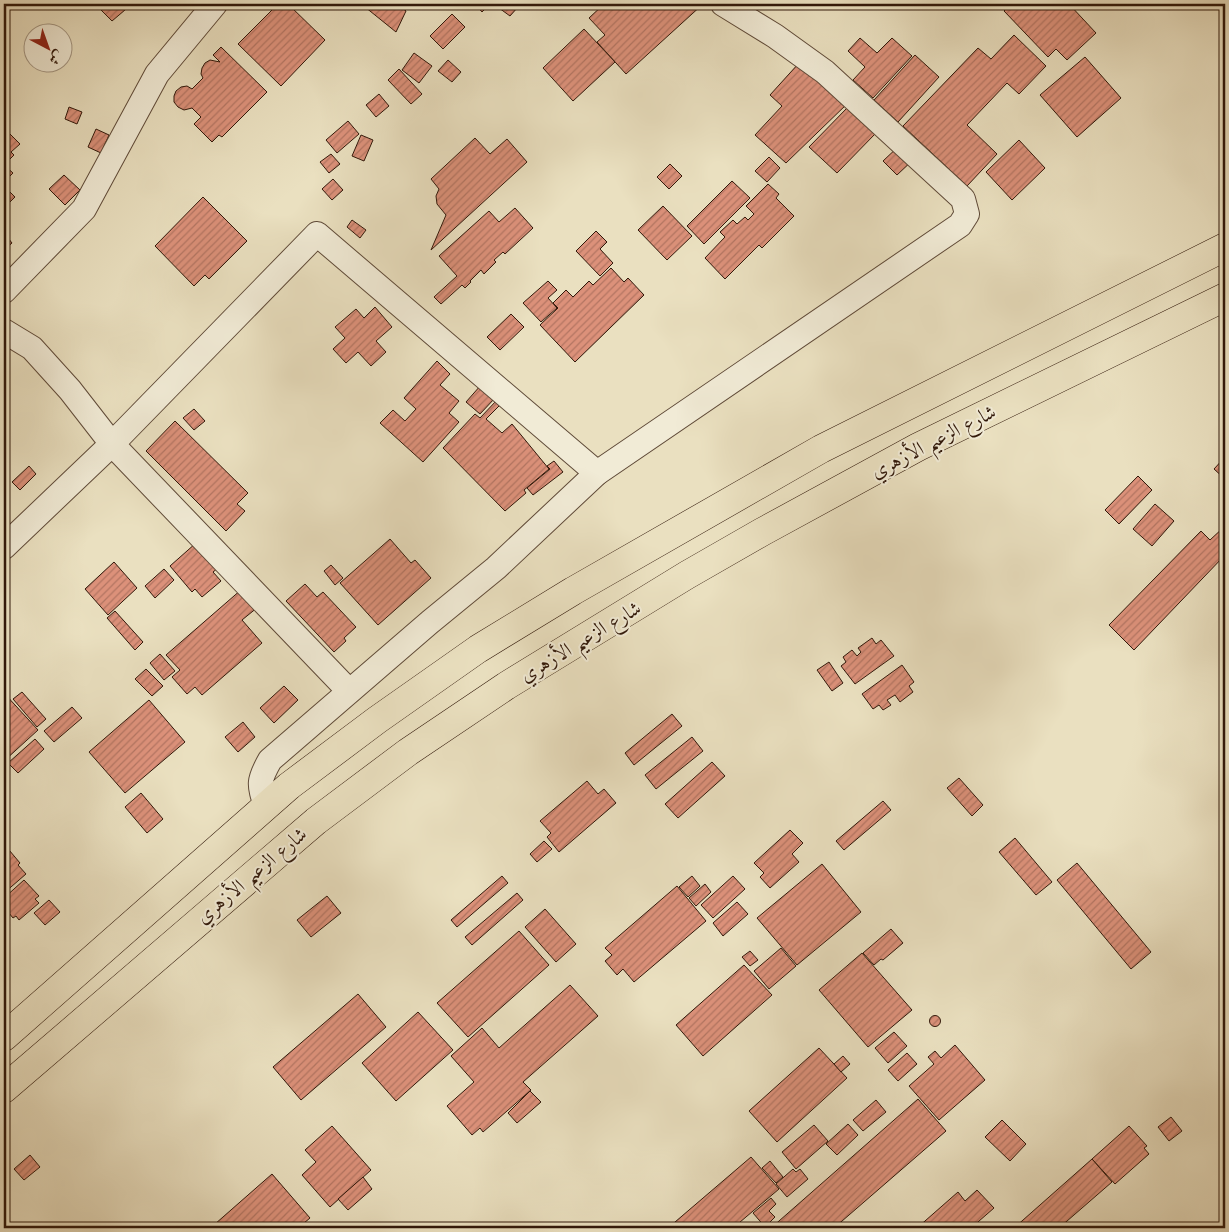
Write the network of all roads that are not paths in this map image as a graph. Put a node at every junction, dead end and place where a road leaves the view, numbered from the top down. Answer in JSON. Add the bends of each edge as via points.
{"nodes":[{"id":1,"x":215,"y":4,"type":"edge"},
{"id":2,"x":723,"y":4,"type":"edge"},
{"id":3,"x":1225,"y":247,"type":"edge"},
{"id":4,"x":4,"y":291,"type":"edge"},
{"id":5,"x":1225,"y":297,"type":"edge"},
{"id":6,"x":4,"y":331,"type":"edge"},
{"id":7,"x":112,"y":444,"type":"junction"},
{"id":8,"x":597,"y":473,"type":"junction"},
{"id":9,"x":4,"y":547,"type":"edge"},
{"id":10,"x":349,"y":691,"type":"junction"},
{"id":11,"x":266,"y":806,"type":"junction"},
{"id":12,"x":4,"y":1037,"type":"edge"},
{"id":13,"x":4,"y":1088,"type":"edge"}],
"edges":[{"from":1,"to":4,"type":"street","via":[[157,74],[84,209]]},
{"from":2,"to":8,"type":"street","via":[[825,72],[963,199],[967,214],[960,225]]},
{"from":3,"to":11,"type":"main road","name":"شارع الزعيم الأزهري","via":[[821,449],[573,591],[478,649],[377,720]]},
{"from":5,"to":13,"type":"main road","name":"شارع الزعيم الأزهري","via":[[918,447],[704,566],[506,686],[408,752],[316,821]]},
{"from":6,"to":7,"type":"street","via":[[32,348]]},
{"from":7,"to":8,"type":"street","via":[[317,234]]},
{"from":7,"to":9,"type":"street"},
{"from":7,"to":10,"type":"street"},
{"from":8,"to":10,"type":"street","via":[[496,568]]},
{"from":10,"to":11,"type":"street","via":[[270,760],[261,776]]},
{"from":11,"to":12,"type":"main road","name":"شارع الزعيم الأزهري"}]}
